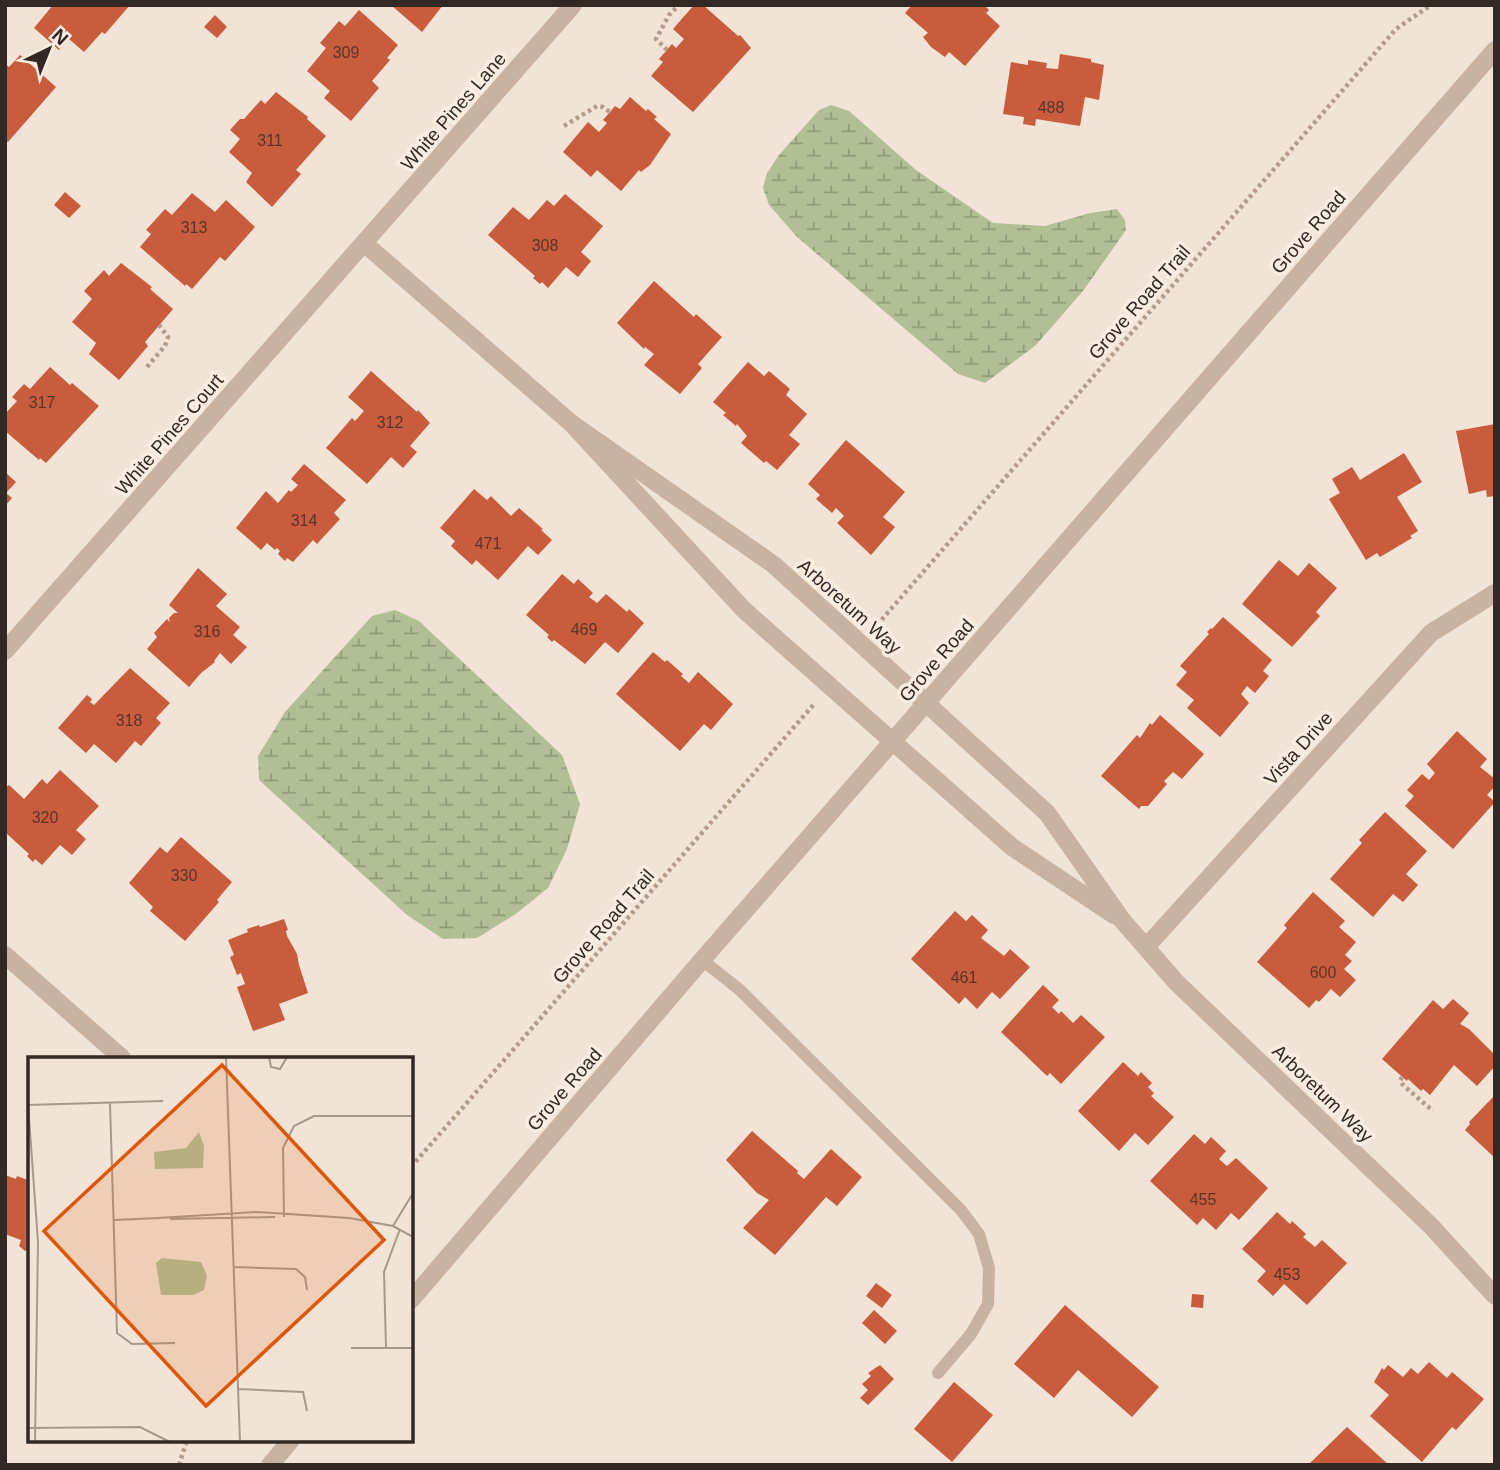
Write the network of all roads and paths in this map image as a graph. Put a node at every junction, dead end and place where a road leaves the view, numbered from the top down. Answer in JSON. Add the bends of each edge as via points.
{"nodes":[{"id":1,"x":573,"y":5,"type":"edge"},
{"id":2,"x":1431,"y":5,"type":"edge"},
{"id":3,"x":677,"y":7,"type":"dead end"},
{"id":4,"x":667,"y":50,"type":"dead end"},
{"id":5,"x":1495,"y":50,"type":"edge"},
{"id":6,"x":610,"y":113,"type":"dead end"},
{"id":7,"x":564,"y":126,"type":"dead end"},
{"id":8,"x":365,"y":244,"type":"junction"},
{"id":9,"x":159,"y":325,"type":"dead end"},
{"id":10,"x":147,"y":367,"type":"dead end"},
{"id":11,"x":570,"y":423,"type":"junction"},
{"id":12,"x":1495,"y":593,"type":"edge"},
{"id":13,"x":877,"y":626,"type":"dead end"},
{"id":14,"x":5,"y":651,"type":"edge"},
{"id":15,"x":816,"y":703,"type":"dead end"},
{"id":16,"x":927,"y":703,"type":"junction"},
{"id":17,"x":894,"y":740,"type":"junction"},
{"id":18,"x":1122,"y":920,"type":"junction"},
{"id":19,"x":1146,"y":947,"type":"junction"},
{"id":20,"x":5,"y":955,"type":"edge"},
{"id":21,"x":702,"y":960,"type":"junction"},
{"id":22,"x":121,"y":1057,"type":"edge"},
{"id":23,"x":1402,"y":1077,"type":"dead end"},
{"id":24,"x":1433,"y":1111,"type":"dead end"},
{"id":25,"x":413,"y":1165,"type":"edge"},
{"id":26,"x":1495,"y":1296,"type":"edge"},
{"id":27,"x":413,"y":1298,"type":"edge"},
{"id":28,"x":938,"y":1373,"type":"dead end"},
{"id":29,"x":186,"y":1442,"type":"edge"},
{"id":30,"x":289,"y":1442,"type":"edge"},
{"id":31,"x":179,"y":1465,"type":"edge"},
{"id":32,"x":271,"y":1465,"type":"edge"}],
"edges":[{"from":1,"to":8,"type":"street","name":"White Pines Lane"},
{"from":2,"to":13,"type":"path","name":"Grove Road Trail","via":[[1396,29]]},
{"from":3,"to":4,"type":"path","via":[[656,38]]},
{"from":5,"to":16,"type":"street","name":"Grove Road"},
{"from":6,"to":7,"type":"path","via":[[597,106]]},
{"from":8,"to":11,"type":"street","name":"Arboretum Way"},
{"from":8,"to":14,"type":"street","name":"White Pines Court"},
{"from":9,"to":10,"type":"path","via":[[168,337]]},
{"from":11,"to":16,"type":"street","name":"Arboretum Way","via":[[774,565]]},
{"from":11,"to":17,"type":"street","name":"Arboretum Way","via":[[744,610]]},
{"from":12,"to":19,"type":"street","name":"Vista Drive","via":[[1431,632]]},
{"from":15,"to":25,"type":"path","name":"Grove Road Trail"},
{"from":16,"to":17,"type":"street","name":"Grove Road"},
{"from":16,"to":18,"type":"street","name":"Arboretum Way","via":[[1047,813]]},
{"from":17,"to":18,"type":"street","name":"Arboretum Way","via":[[1012,847]]},
{"from":17,"to":21,"type":"street","name":"Grove Road"},
{"from":18,"to":19,"type":"street","name":"Arboretum Way"},
{"from":19,"to":26,"type":"street","name":"Arboretum Way","via":[[1431,1226]]},
{"from":20,"to":22,"type":"street"},
{"from":21,"to":27,"type":"street","name":"Grove Road"},
{"from":21,"to":28,"type":"lane","via":[[740,990],[961,1210],[979,1234],[989,1268],[988,1304],[971,1334]]},
{"from":23,"to":24,"type":"path","via":[[1403,1085]]},
{"from":29,"to":31,"type":"path"},
{"from":30,"to":32,"type":"street"}]}
